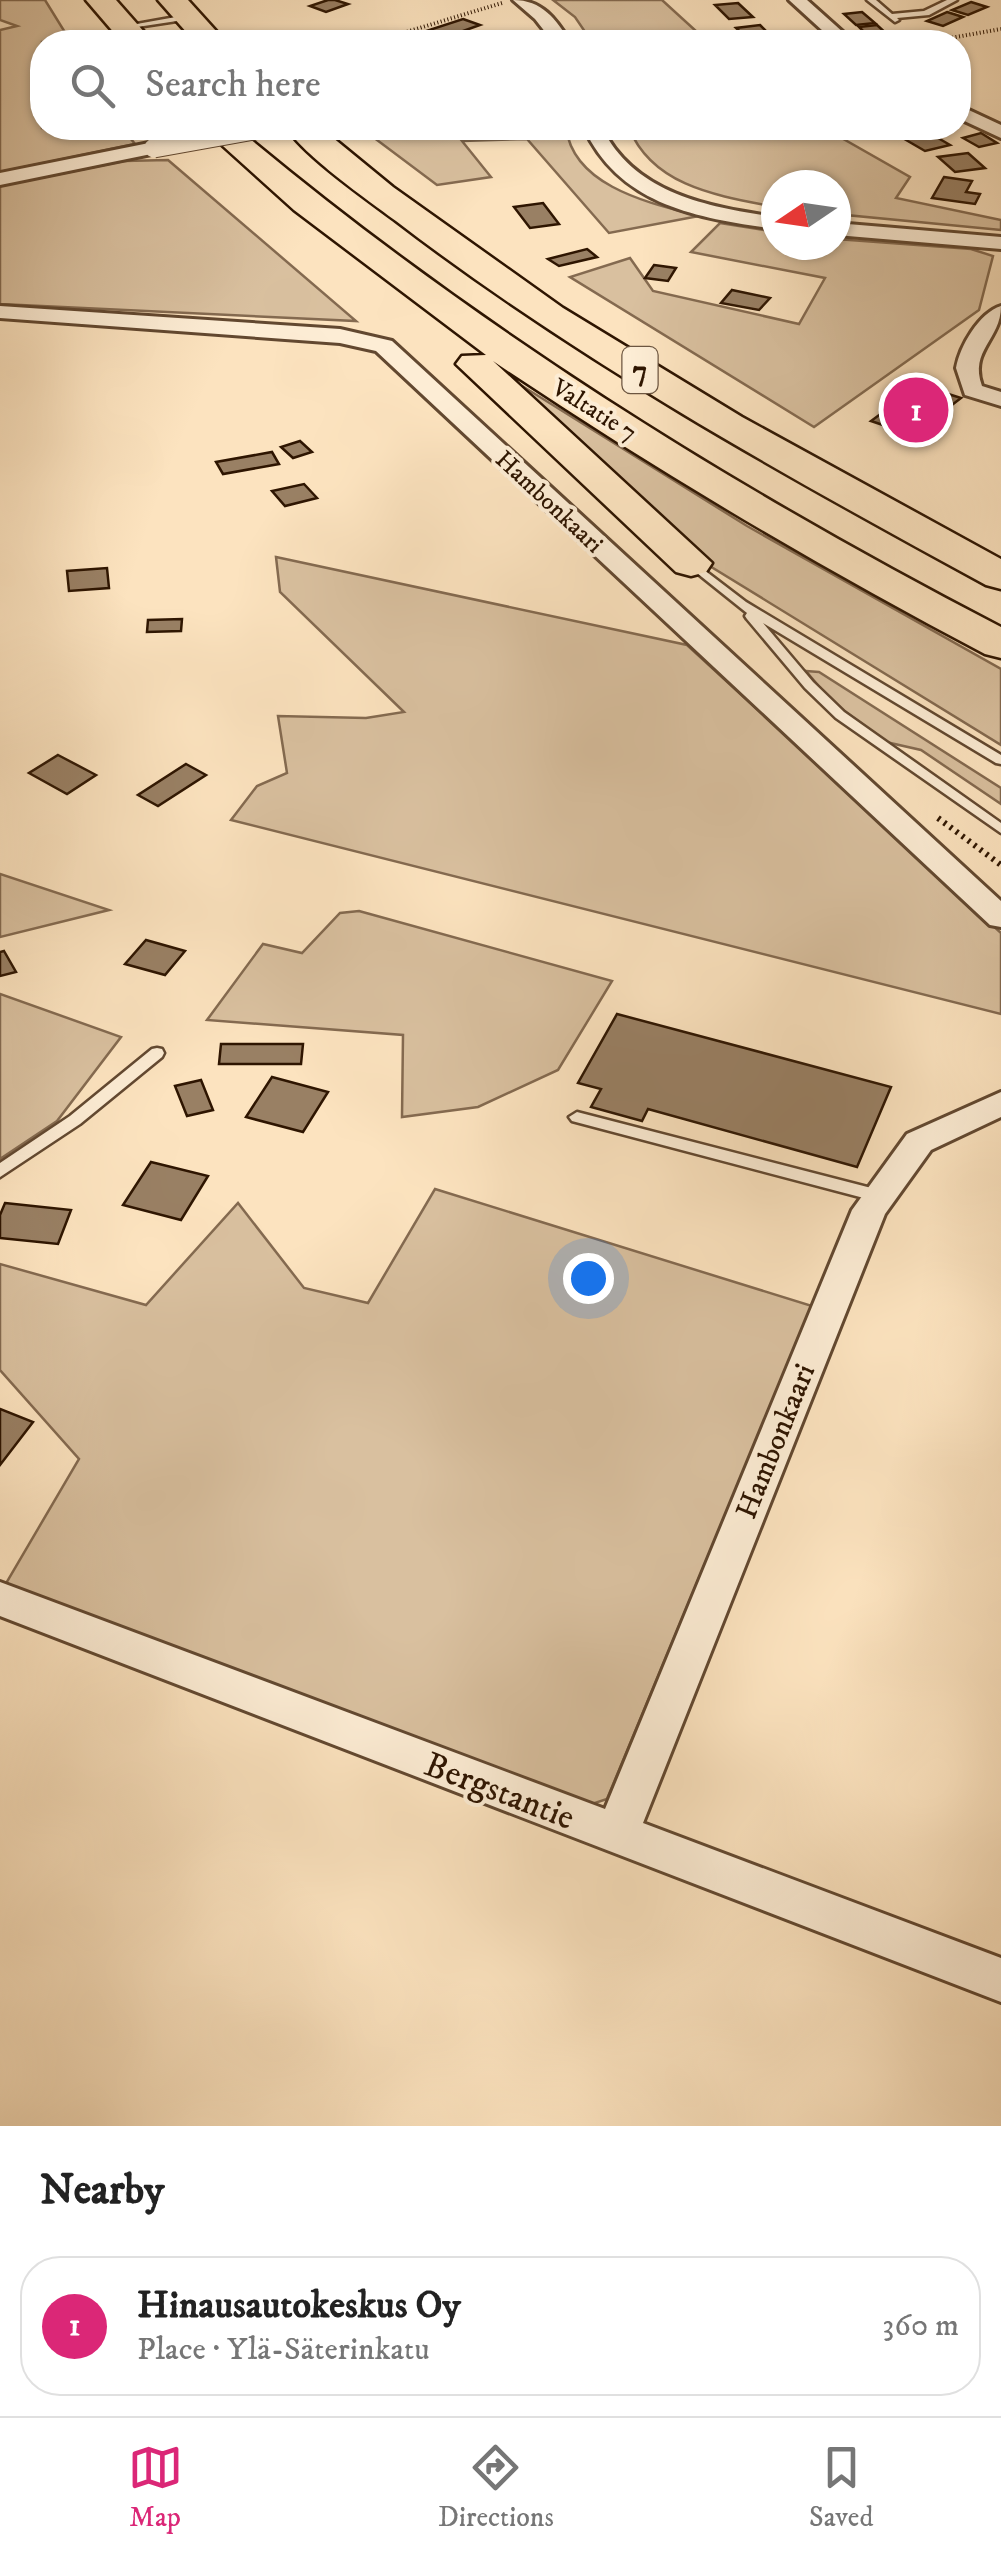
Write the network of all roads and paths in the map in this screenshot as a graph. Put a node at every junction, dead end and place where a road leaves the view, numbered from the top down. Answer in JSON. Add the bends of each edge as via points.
{"nodes":[{"id":1,"x":100,"y":0,"type":"edge"},
{"id":2,"x":511,"y":0,"type":"edge"},
{"id":3,"x":521,"y":0,"type":"edge"},
{"id":4,"x":796,"y":0,"type":"edge"},
{"id":5,"x":871,"y":0,"type":"edge"},
{"id":6,"x":953,"y":0,"type":"edge"},
{"id":7,"x":180,"y":9,"type":"edge"},
{"id":8,"x":890,"y":16,"type":"junction"},
{"id":9,"x":899,"y":23,"type":"dead end"},
{"id":10,"x":1001,"y":29,"type":"edge"},
{"id":11,"x":127,"y":30,"type":"edge"},
{"id":12,"x":140,"y":30,"type":"edge"},
{"id":13,"x":200,"y":30,"type":"edge"},
{"id":14,"x":413,"y":30,"type":"edge"},
{"id":15,"x":553,"y":30,"type":"edge"},
{"id":16,"x":831,"y":30,"type":"edge"},
{"id":17,"x":971,"y":34,"type":"edge"},
{"id":18,"x":971,"y":117,"type":"edge"},
{"id":19,"x":1001,"y":132,"type":"edge"},
{"id":20,"x":198,"y":140,"type":"edge"},
{"id":21,"x":232,"y":140,"type":"edge"},
{"id":22,"x":317,"y":140,"type":"edge"},
{"id":23,"x":596,"y":140,"type":"edge"},
{"id":24,"x":0,"y":179,"type":"edge"},
{"id":25,"x":761,"y":220,"type":"edge"},
{"id":26,"x":851,"y":229,"type":"edge"},
{"id":27,"x":346,"y":235,"type":"junction"},
{"id":28,"x":1001,"y":243,"type":"edge"},
{"id":29,"x":0,"y":312,"type":"edge"},
{"id":30,"x":1001,"y":312,"type":"edge"},
{"id":31,"x":1001,"y":399,"type":"edge"},
{"id":32,"x":692,"y":563,"type":"joint"},
{"id":33,"x":1001,"y":576,"type":"edge"},
{"id":34,"x":742,"y":605,"type":"junction"},
{"id":35,"x":1001,"y":646,"type":"edge"},
{"id":36,"x":1001,"y":760,"type":"edge"},
{"id":37,"x":1001,"y":829,"type":"edge"},
{"id":38,"x":1001,"y":918,"type":"edge"},
{"id":39,"x":157,"y":1052,"type":"dead end"},
{"id":40,"x":1001,"y":1103,"type":"edge"},
{"id":41,"x":577,"y":1116,"type":"dead end"},
{"id":42,"x":0,"y":1171,"type":"edge"},
{"id":43,"x":879,"y":1196,"type":"junction"},
{"id":44,"x":0,"y":1600,"type":"edge"},
{"id":45,"x":616,"y":1835,"type":"junction"},
{"id":46,"x":1001,"y":1980,"type":"edge"}],
"edges":[{"from":1,"to":11,"type":"highway"},
{"from":2,"to":14,"type":"path"},
{"from":3,"to":15,"type":"street"},
{"from":4,"to":16,"type":"street"},
{"from":5,"to":8,"type":"lane"},
{"from":6,"to":8,"type":"lane","via":[[926,13]]},
{"from":7,"to":12,"type":"lane"},
{"from":7,"to":13,"type":"highway"},
{"from":8,"to":9,"type":"lane"},
{"from":10,"to":17,"type":"path"},
{"from":18,"to":19,"type":"street"},
{"from":20,"to":24,"type":"street","bridge":true},
{"from":21,"to":27,"type":"highway","name":"Valtatie 7","number":"7"},
{"from":22,"to":33,"type":"highway","name":"Valtatie 7","number":"7","via":[[444,242],[595,343],[822,480]]},
{"from":23,"to":25,"type":"street","via":[[611,162],[645,186],[692,205]]},
{"from":26,"to":28,"type":"street"},
{"from":27,"to":32,"type":"highway","via":[[394,290]]},
{"from":27,"to":35,"type":"highway","name":"Valtatie 7","number":"7","via":[[516,358],[740,502]]},
{"from":29,"to":38,"type":"street","name":"Hambonkaari","via":[[340,336],[384,346]]},
{"from":30,"to":31,"type":"street","via":[[970,349],[966,379],[973,390]]},
{"from":32,"to":34,"type":"lane"},
{"from":34,"to":36,"type":"lane"},
{"from":34,"to":37,"type":"lane","via":[[840,715]]},
{"from":39,"to":42,"type":"lane"},
{"from":40,"to":43,"type":"street","name":"Hambonkaari","via":[[919,1142]]},
{"from":41,"to":43,"type":"lane"},
{"from":43,"to":45,"type":"street","name":"Hambonkaari"},
{"from":44,"to":45,"type":"street","name":"Bergstantie"},
{"from":45,"to":46,"type":"street","name":"Bergstantie"}]}
